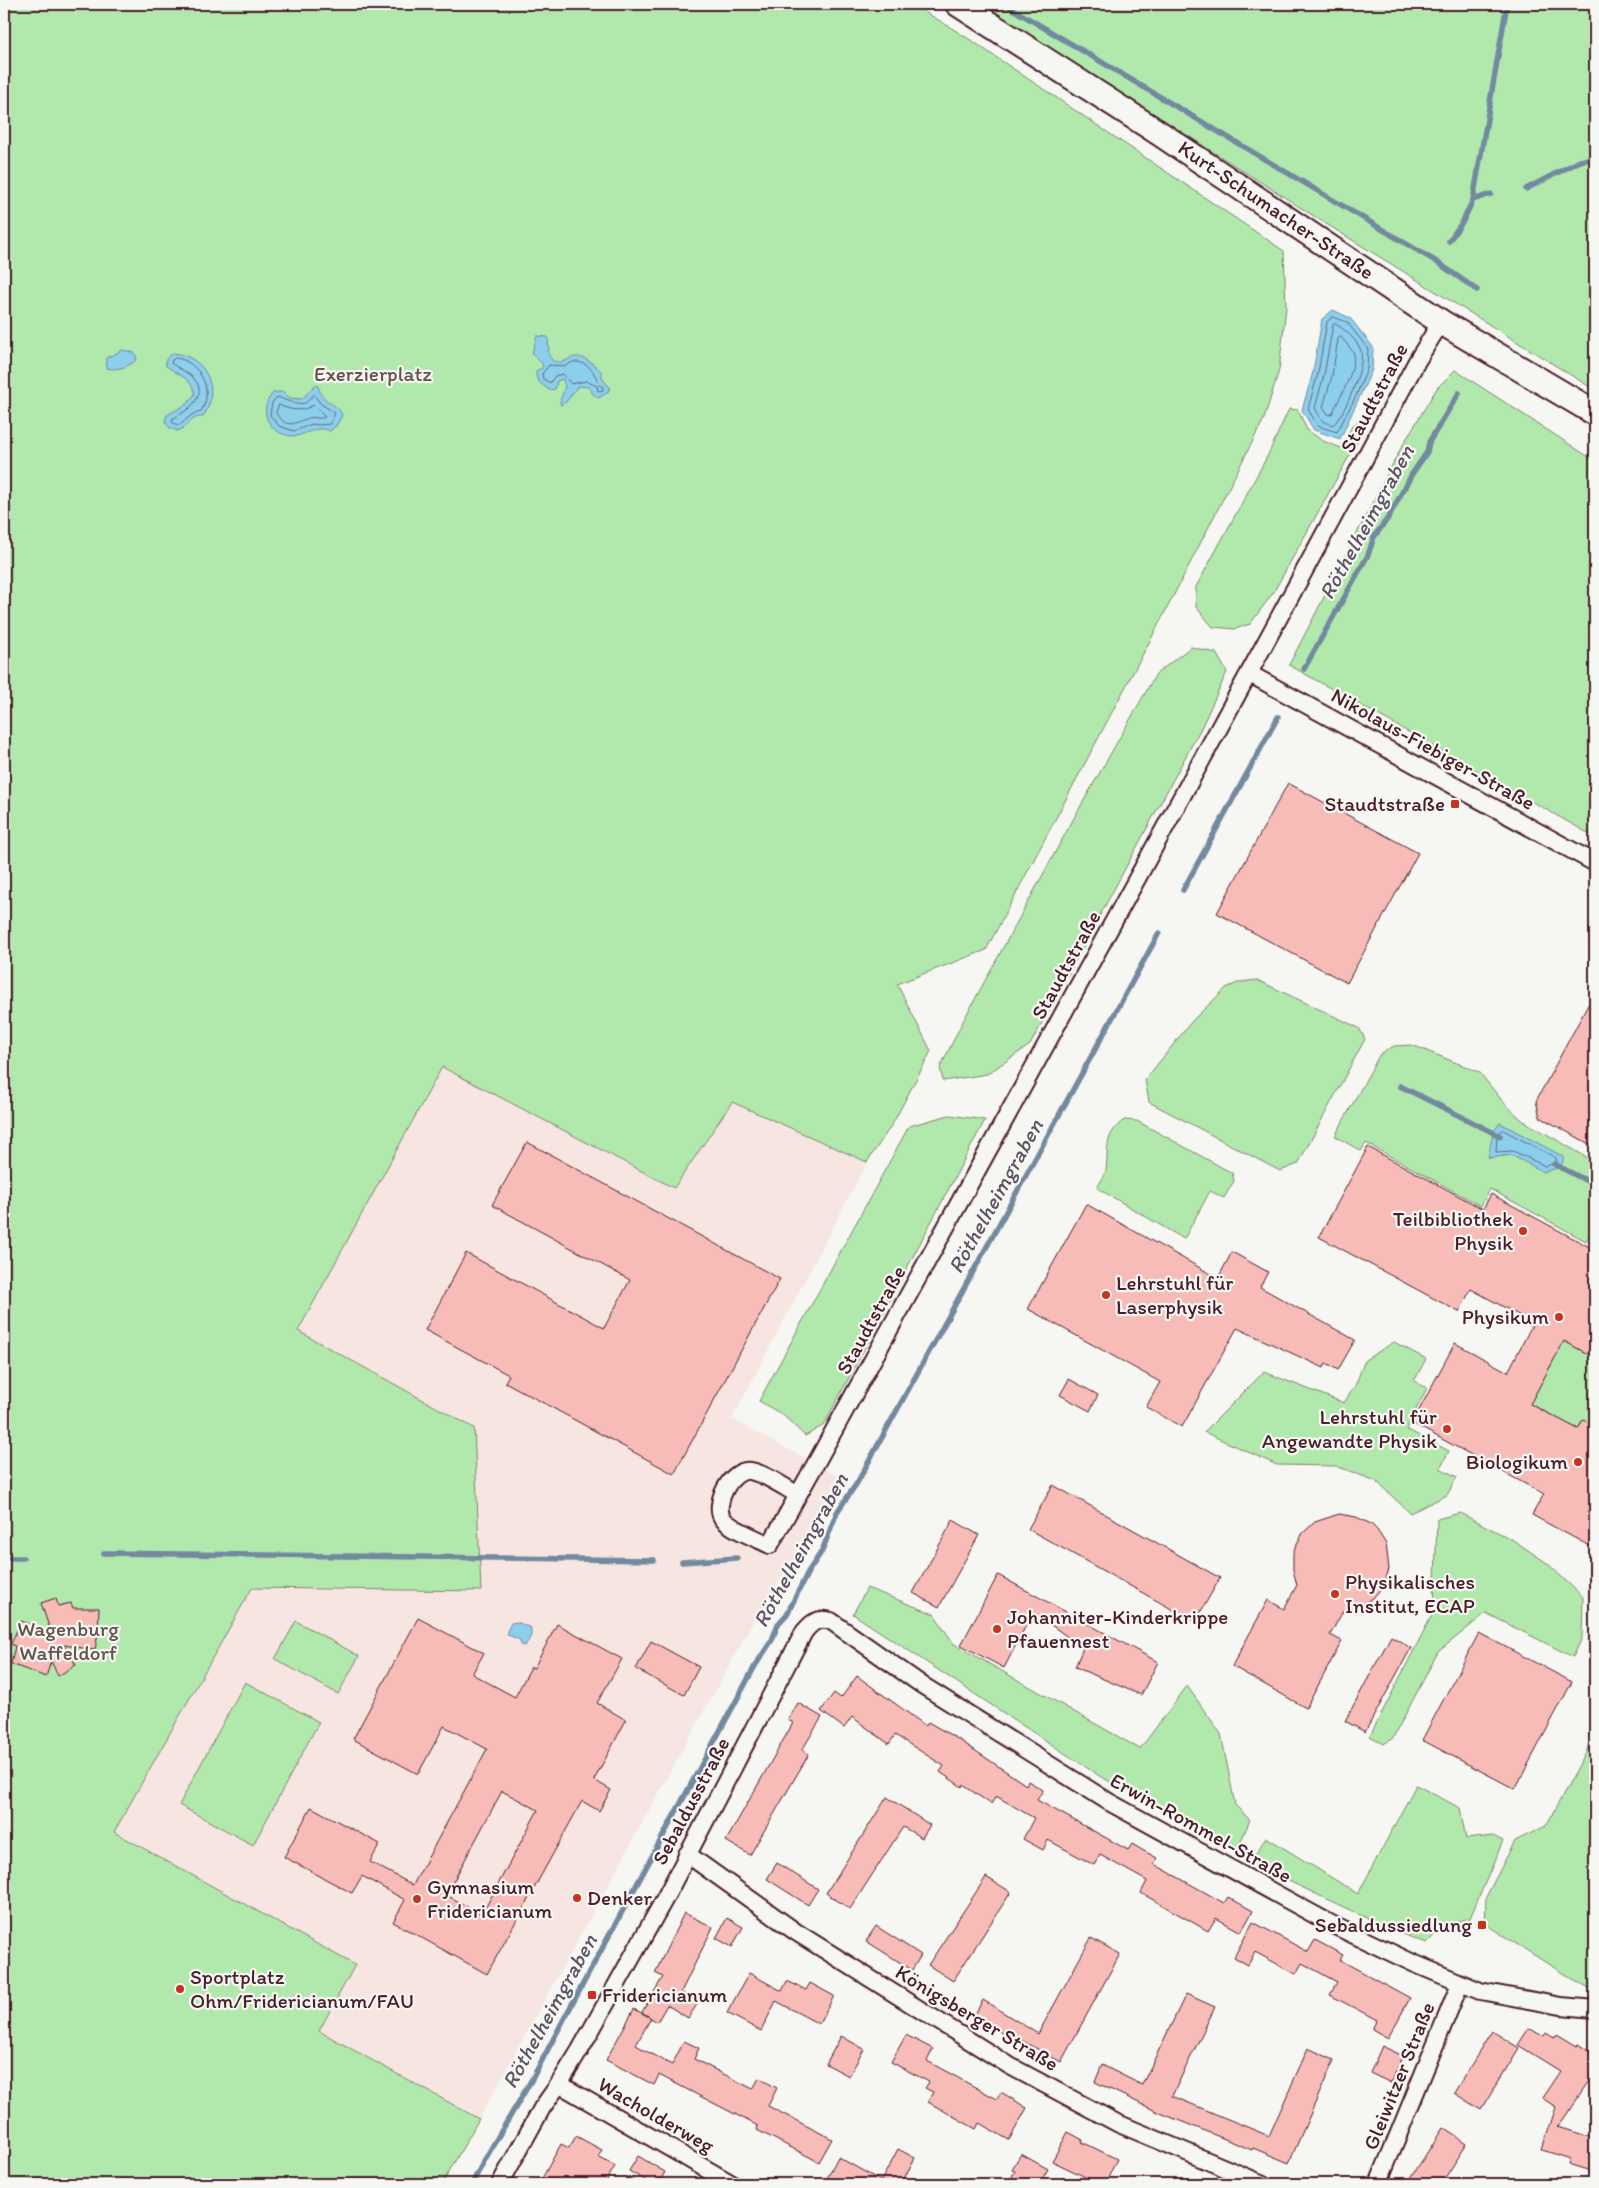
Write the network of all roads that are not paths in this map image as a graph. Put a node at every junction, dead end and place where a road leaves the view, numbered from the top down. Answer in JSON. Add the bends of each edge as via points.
{"nodes":[{"id":1,"x":958,"y":4,"type":"edge"},
{"id":2,"x":1441,"y":322,"type":"junction"},
{"id":3,"x":1595,"y":413,"type":"edge"},
{"id":4,"x":1250,"y":674,"type":"junction"},
{"id":5,"x":1595,"y":863,"type":"edge"},
{"id":6,"x":798,"y":1495,"type":"junction"},
{"id":7,"x":816,"y":1621,"type":"joint"},
{"id":8,"x":687,"y":1854,"type":"junction"},
{"id":9,"x":1460,"y":1984,"type":"junction"},
{"id":10,"x":1595,"y":2009,"type":"edge"},
{"id":11,"x":559,"y":2084,"type":"junction"},
{"id":12,"x":714,"y":2179,"type":"edge"},
{"id":13,"x":500,"y":2184,"type":"edge"},
{"id":14,"x":732,"y":2184,"type":"edge"},
{"id":15,"x":1263,"y":2184,"type":"edge"},
{"id":16,"x":1378,"y":2184,"type":"edge"}],
"edges":[{"from":1,"to":2,"type":"main road","name":"Kurt-Schumacher-Straße","via":[[1148,125]]},
{"from":2,"to":3,"type":"main road","name":"Kurt-Schumacher-Straße"},
{"from":2,"to":4,"type":"street","name":"Staudtstraße","via":[[1412,370]]},
{"from":4,"to":5,"type":"street","name":"Nikolaus-Fiebiger-Straße"},
{"from":4,"to":6,"type":"street","name":"Staudtstraße"},
{"from":6,"to":6,"type":"street","name":"Staudtstraße","via":[[755,1472],[744,1471],[730,1482],[720,1501],[720,1513],[726,1523],[770,1545]]},
{"from":7,"to":8,"type":"street","name":"Sebaldusstraße","via":[[804,1632]]},
{"from":7,"to":9,"type":"street","name":"Erwin-Rommel-Straße","via":[[830,1621],[983,1724],[1142,1822],[1335,1926]]},
{"from":8,"to":11,"type":"street","name":"Sebaldusstraße"},
{"from":8,"to":15,"type":"street","name":"Königsberger Straße","via":[[796,1932],[1010,2066],[1117,2123]]},
{"from":9,"to":10,"type":"street","name":"Erwin-Rommel-Straße","via":[[1511,1998]]},
{"from":9,"to":16,"type":"street","name":"Gleiwitzer Straße"},
{"from":11,"to":12,"type":"street","name":"Wacholderweg"},
{"from":11,"to":13,"type":"street","name":"Sebaldusstraße"},
{"from":12,"to":14,"type":"street","name":"Wacholderweg"}]}
